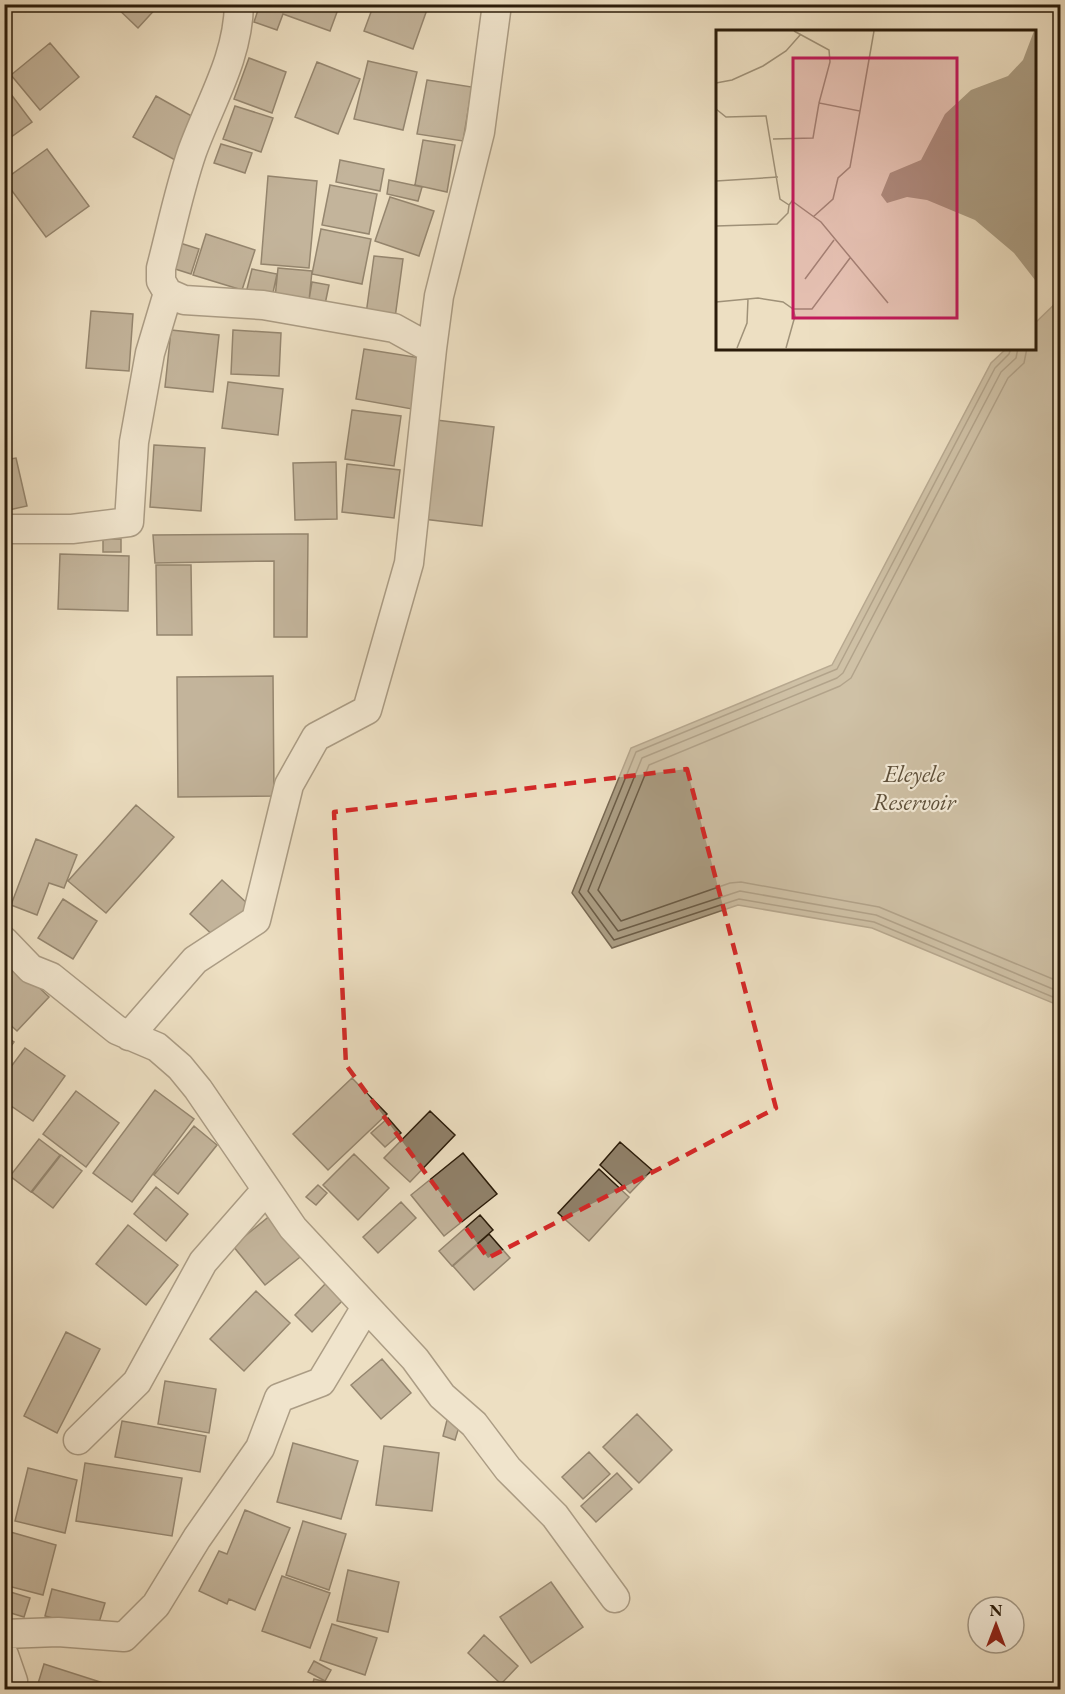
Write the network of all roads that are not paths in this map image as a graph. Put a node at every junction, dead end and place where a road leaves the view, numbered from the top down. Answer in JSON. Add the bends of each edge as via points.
{"nodes":[{"id":1,"x":239,"y":4,"type":"edge"},
{"id":2,"x":497,"y":4,"type":"edge"},
{"id":3,"x":168,"y":292,"type":"junction"},
{"id":4,"x":432,"y":349,"type":"junction"},
{"id":5,"x":4,"y":529,"type":"edge"},
{"id":6,"x":4,"y":941,"type":"edge"},
{"id":7,"x":129,"y":1036,"type":"junction"},
{"id":8,"x":266,"y":1190,"type":"junction"},
{"id":9,"x":366,"y":1307,"type":"junction"},
{"id":10,"x":78,"y":1440,"type":"dead end"},
{"id":11,"x":615,"y":1598,"type":"dead end"},
{"id":12,"x":4,"y":1634,"type":"edge"},
{"id":13,"x":4,"y":1655,"type":"edge"},
{"id":14,"x":10,"y":1689,"type":"edge"}],
"edges":[{"from":1,"to":3,"type":"street","via":[[239,27],[230,65],[193,150],[161,268],[161,280]]},
{"from":2,"to":4,"type":"street","via":[[480,132],[439,296]]},
{"from":3,"to":4,"type":"street","via":[[184,300],[263,305],[394,328]]},
{"from":3,"to":5,"type":"street","via":[[150,353],[134,442],[129,522],[72,529]]},
{"from":4,"to":7,"type":"street","via":[[409,563],[367,710],[316,737],[289,785],[256,920],[195,960]]},
{"from":6,"to":7,"type":"street","via":[[32,969],[51,977]]},
{"from":7,"to":8,"type":"street","via":[[157,1047],[180,1067]]},
{"from":8,"to":9,"type":"street","via":[[293,1228]]},
{"from":8,"to":10,"type":"street","via":[[203,1262],[137,1382]]},
{"from":9,"to":11,"type":"street","via":[[415,1359],[442,1396],[474,1424],[508,1469],[555,1516]]},
{"from":9,"to":12,"type":"street","via":[[321,1382],[279,1398],[260,1448],[156,1605],[124,1637],[58,1632]]},
{"from":13,"to":14,"type":"street","via":[[13,1681]]}]}
